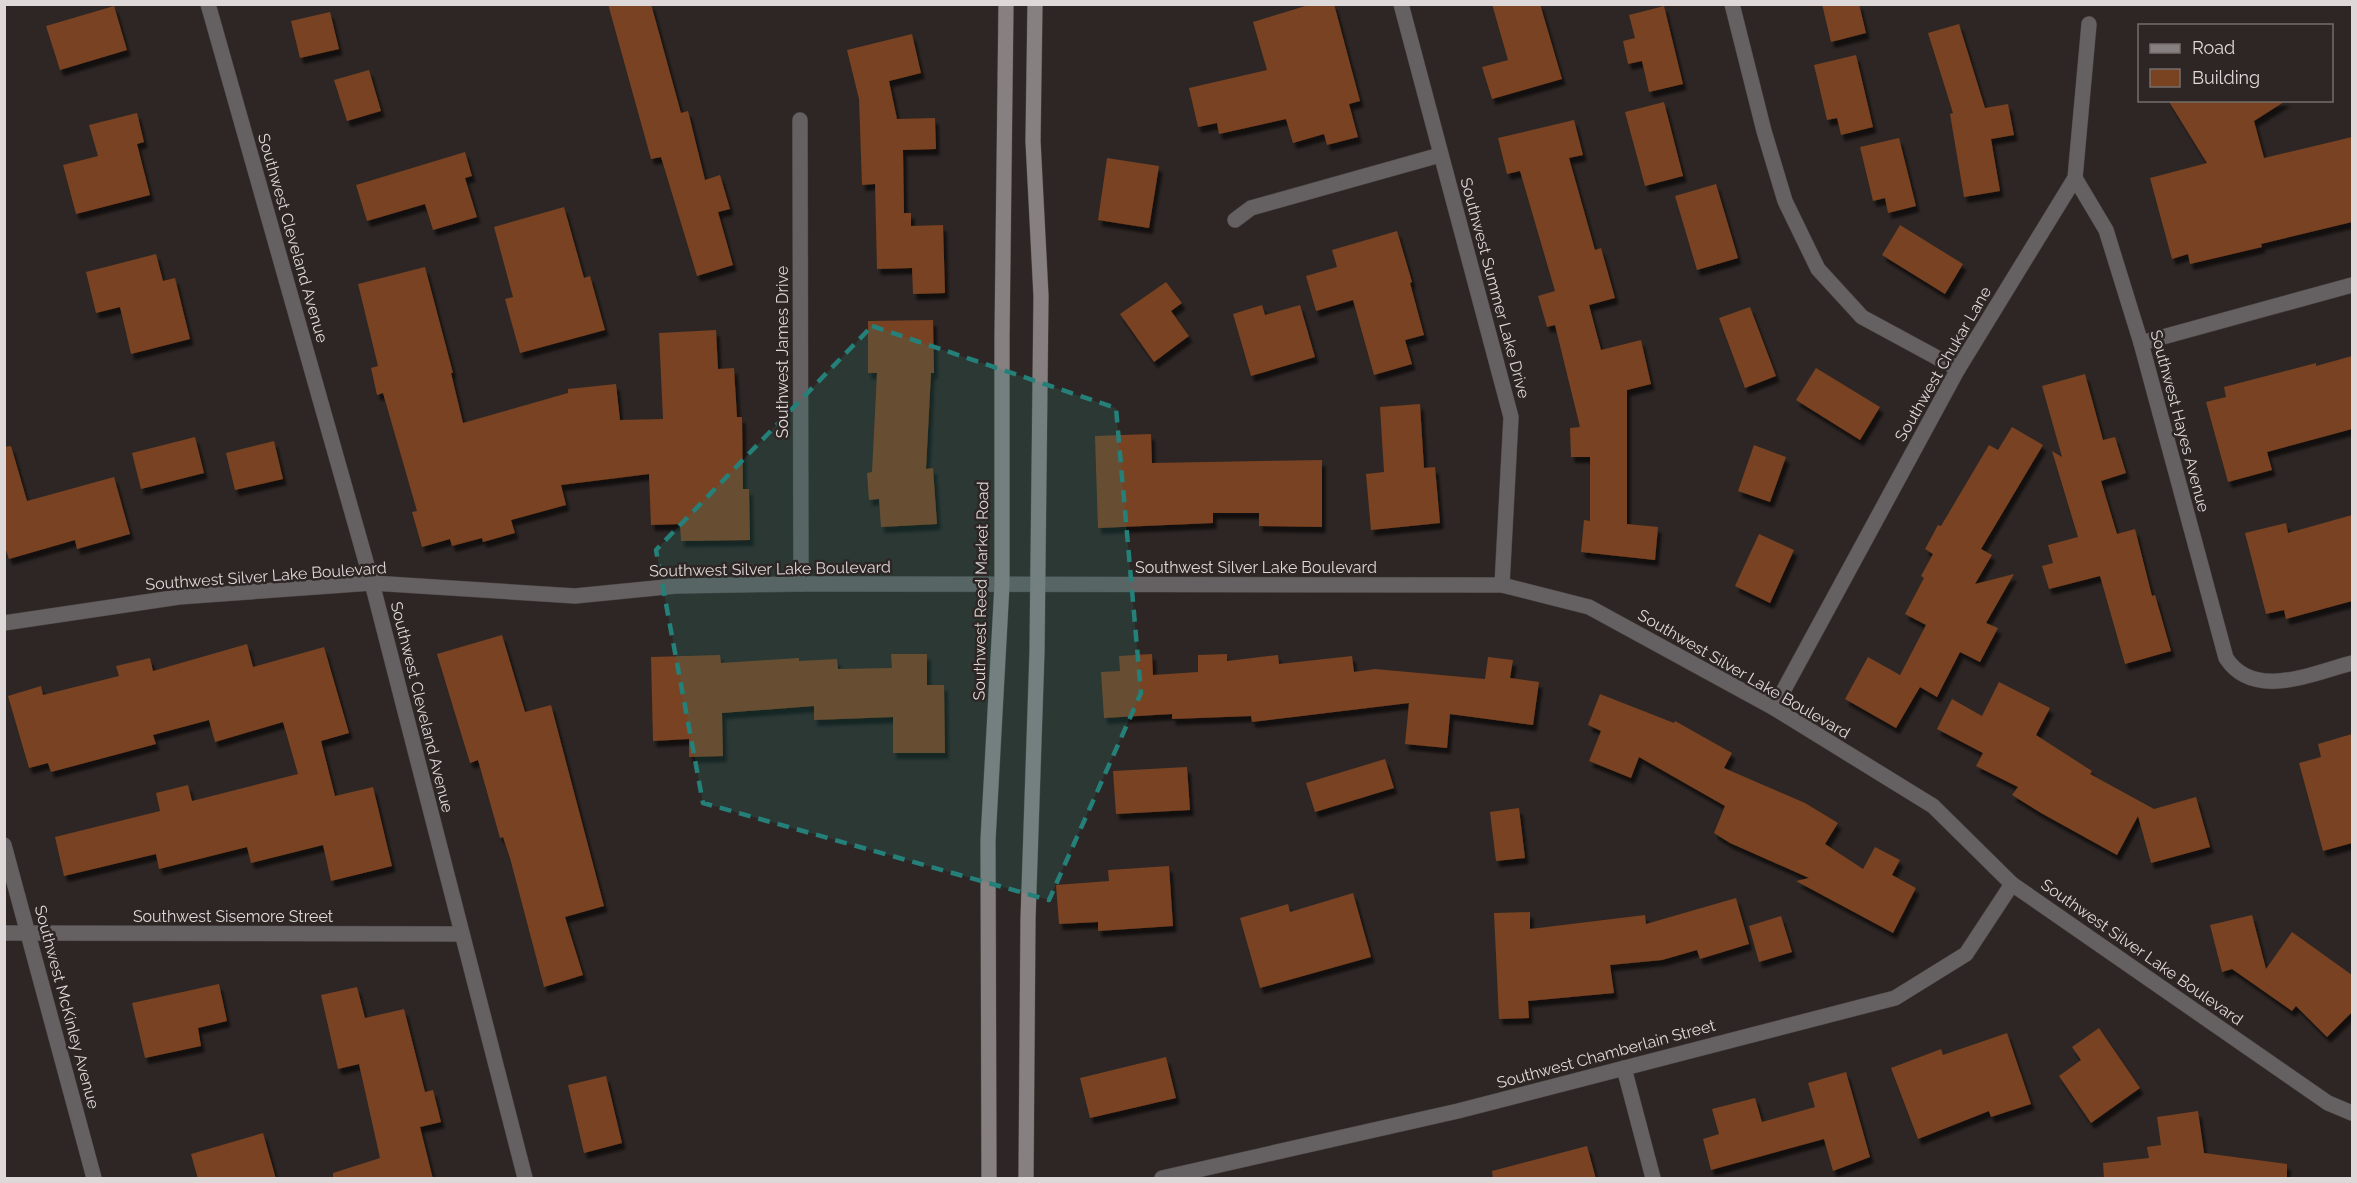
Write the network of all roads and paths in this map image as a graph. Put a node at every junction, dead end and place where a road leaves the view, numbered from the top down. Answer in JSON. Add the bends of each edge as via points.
{"nodes":[{"id":1,"x":208,"y":4,"type":"edge"},
{"id":2,"x":1006,"y":4,"type":"edge"},
{"id":3,"x":1035,"y":4,"type":"edge"},
{"id":4,"x":1401,"y":4,"type":"edge"},
{"id":5,"x":1732,"y":4,"type":"edge"},
{"id":6,"x":2089,"y":24,"type":"dead end"},
{"id":7,"x":800,"y":120,"type":"dead end"},
{"id":8,"x":1440,"y":155,"type":"junction"},
{"id":9,"x":2075,"y":178,"type":"junction"},
{"id":10,"x":1235,"y":219,"type":"dead end"},
{"id":11,"x":2352,"y":285,"type":"edge"},
{"id":12,"x":2141,"y":343,"type":"junction"},
{"id":13,"x":1958,"y":369,"type":"junction"},
{"id":14,"x":372,"y":583,"type":"junction"},
{"id":15,"x":801,"y":584,"type":"junction"},
{"id":16,"x":1038,"y":584,"type":"junction"},
{"id":17,"x":1002,"y":585,"type":"junction"},
{"id":18,"x":1502,"y":585,"type":"junction"},
{"id":19,"x":4,"y":623,"type":"edge"},
{"id":20,"x":2352,"y":663,"type":"edge"},
{"id":21,"x":1774,"y":708,"type":"junction"},
{"id":22,"x":4,"y":845,"type":"edge"},
{"id":23,"x":2012,"y":884,"type":"junction"},
{"id":24,"x":4,"y":933,"type":"edge"},
{"id":25,"x":29,"y":933,"type":"junction"},
{"id":26,"x":461,"y":934,"type":"junction"},
{"id":27,"x":1624,"y":1068,"type":"junction"},
{"id":28,"x":2352,"y":1113,"type":"edge"},
{"id":29,"x":94,"y":1179,"type":"edge"},
{"id":30,"x":525,"y":1179,"type":"edge"},
{"id":31,"x":988,"y":1179,"type":"edge"},
{"id":32,"x":1026,"y":1179,"type":"edge"},
{"id":33,"x":1162,"y":1179,"type":"edge"},
{"id":34,"x":1653,"y":1179,"type":"edge"}],
"edges":[{"from":1,"to":14,"type":"street","name":"Southwest Cleveland Avenue"},
{"from":2,"to":17,"type":"main road","name":"Southwest Reed Market Road"},
{"from":3,"to":16,"type":"main road","via":[[1034,141],[1041,296]]},
{"from":4,"to":8,"type":"street","name":"Southwest Summer Lake Drive"},
{"from":5,"to":13,"type":"street","via":[[1785,201],[1818,269],[1862,317]]},
{"from":6,"to":9,"type":"street","name":"Southwest Chukar Lane"},
{"from":7,"to":15,"type":"street","name":"Southwest James Drive"},
{"from":8,"to":10,"type":"street","via":[[1251,208]]},
{"from":8,"to":18,"type":"street","name":"Southwest Summer Lake Drive","via":[[1511,417]]},
{"from":9,"to":12,"type":"street","name":"Southwest Hayes Avenue","via":[[2106,230]]},
{"from":9,"to":13,"type":"street","name":"Southwest Chukar Lane"},
{"from":11,"to":12,"type":"street"},
{"from":12,"to":20,"type":"street","name":"Southwest Hayes Avenue","via":[[2226,658],[2242,675],[2260,681],[2282,681]]},
{"from":13,"to":21,"type":"street","name":"Southwest Chukar Lane"},
{"from":14,"to":15,"type":"street","name":"Southwest Silver Lake Boulevard","via":[[575,596],[676,586]]},
{"from":14,"to":19,"type":"street","name":"Southwest Silver Lake Boulevard","via":[[178,597]]},
{"from":14,"to":26,"type":"street","name":"Southwest Cleveland Avenue"},
{"from":15,"to":17,"type":"street","name":"Southwest Silver Lake Boulevard"},
{"from":16,"to":17,"type":"street","name":"Southwest Silver Lake Boulevard"},
{"from":16,"to":18,"type":"street","name":"Southwest Silver Lake Boulevard"},
{"from":16,"to":32,"type":"main road","via":[[1028,919]]},
{"from":17,"to":31,"type":"main road","name":"Southwest Reed Market Road","via":[[988,840]]},
{"from":18,"to":21,"type":"street","name":"Southwest Silver Lake Boulevard","via":[[1589,607]]},
{"from":21,"to":23,"type":"street","name":"Southwest Silver Lake Boulevard","via":[[1933,806]]},
{"from":22,"to":25,"type":"street","name":"Southwest McKinley Avenue"},
{"from":23,"to":27,"type":"street","name":"Southwest Chamberlain Street","via":[[1966,954],[1895,998]]},
{"from":23,"to":28,"type":"street","name":"Southwest Silver Lake Boulevard","via":[[2328,1103]]},
{"from":24,"to":25,"type":"street","name":"Southwest Sisemore Street"},
{"from":25,"to":26,"type":"street","name":"Southwest Sisemore Street"},
{"from":25,"to":29,"type":"street","name":"Southwest McKinley Avenue"},
{"from":26,"to":30,"type":"street","name":"Southwest Cleveland Avenue"},
{"from":27,"to":33,"type":"street","name":"Southwest Chamberlain Street","via":[[1458,1111]]},
{"from":27,"to":34,"type":"street"}]}
